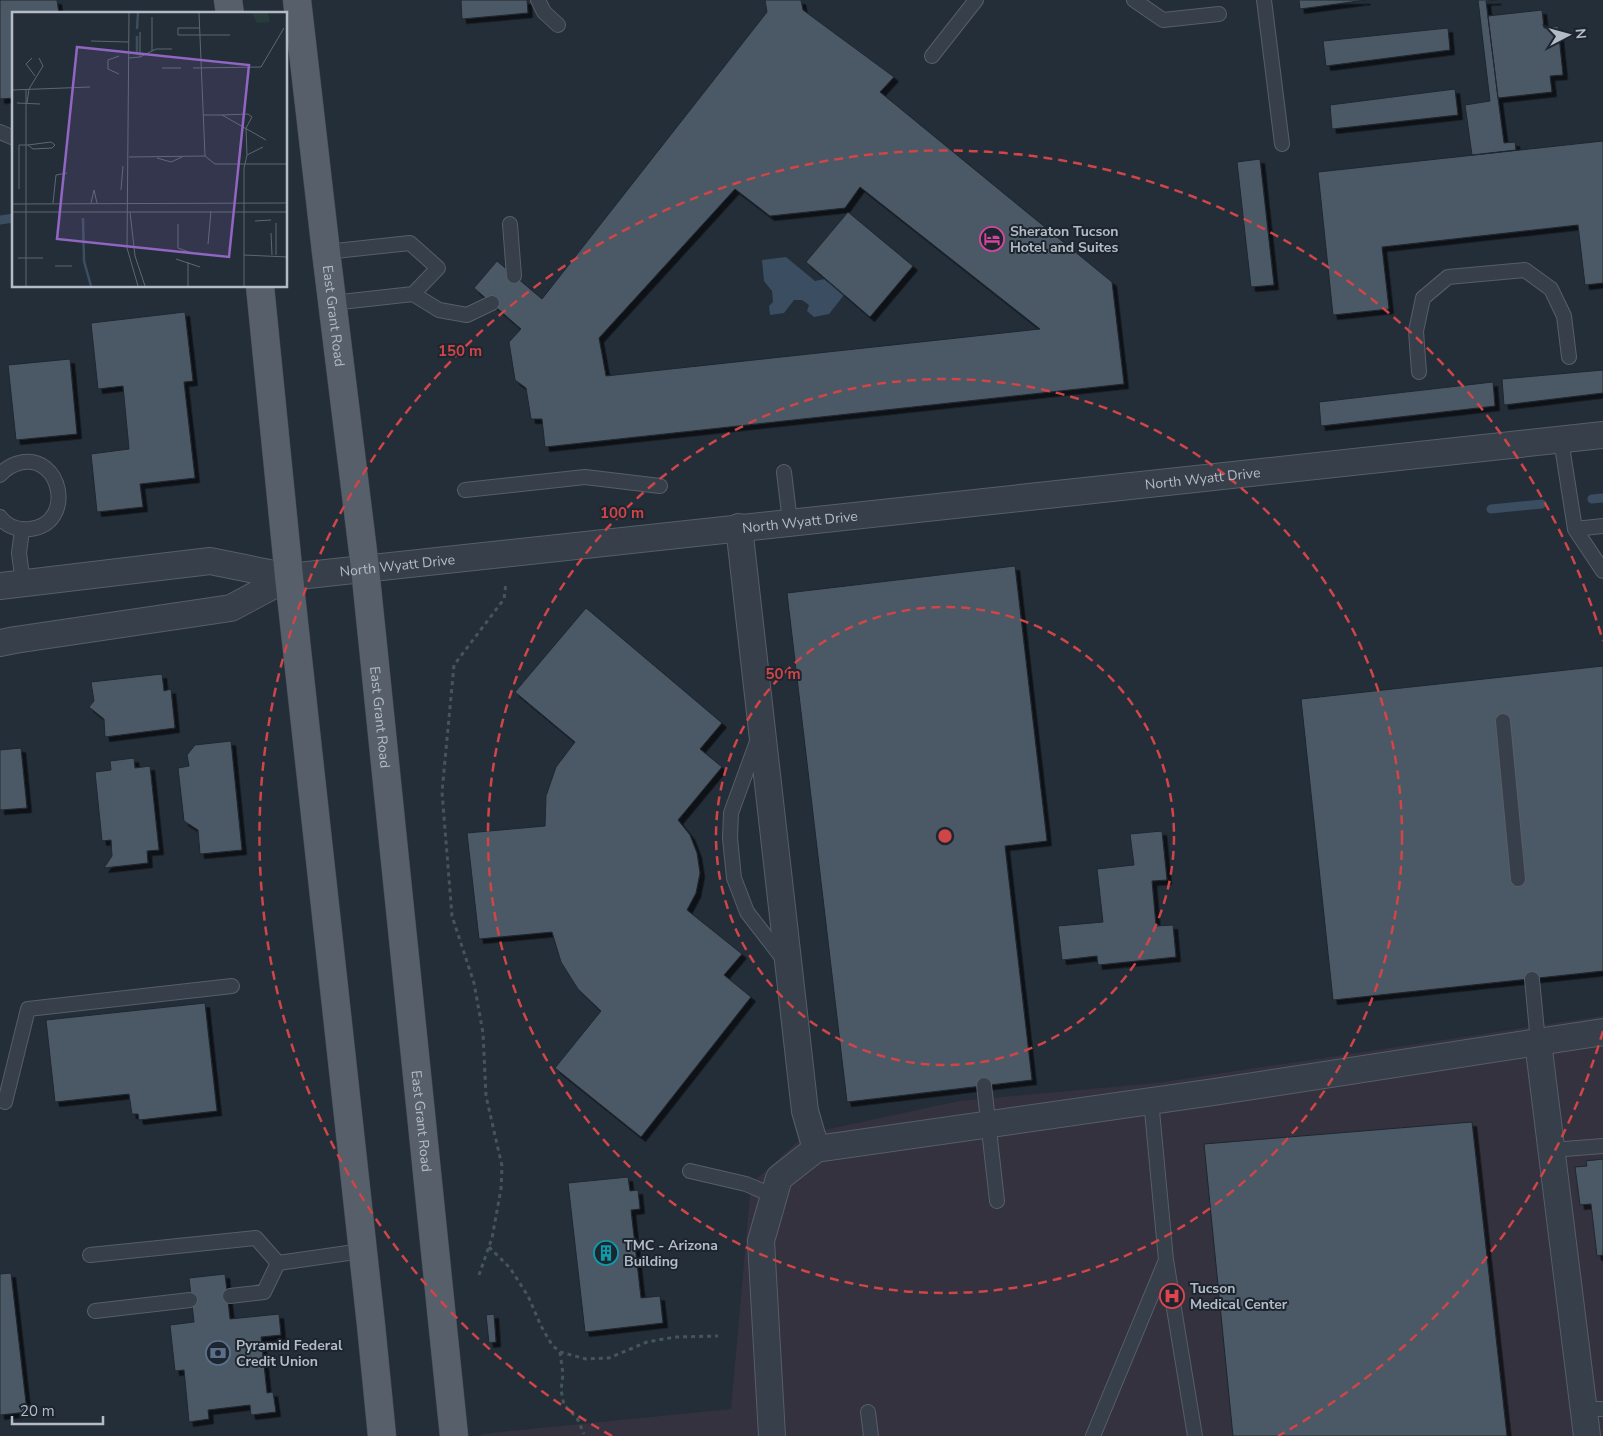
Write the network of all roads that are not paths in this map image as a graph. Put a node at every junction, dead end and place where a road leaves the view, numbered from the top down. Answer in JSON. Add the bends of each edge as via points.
{"nodes":[{"id":1,"x":297,"y":0,"type":"edge"},
{"id":2,"x":538,"y":0,"type":"edge"},
{"id":3,"x":976,"y":0,"type":"edge"},
{"id":4,"x":1134,"y":0,"type":"edge"},
{"id":5,"x":1264,"y":0,"type":"edge"},
{"id":6,"x":1219,"y":14,"type":"dead end"},
{"id":7,"x":558,"y":25,"type":"dead end"},
{"id":8,"x":932,"y":56,"type":"dead end"},
{"id":9,"x":0,"y":132,"type":"edge"},
{"id":10,"x":12,"y":137,"type":"edge"},
{"id":11,"x":1282,"y":144,"type":"dead end"},
{"id":12,"x":510,"y":224,"type":"dead end"},
{"id":13,"x":326,"y":252,"type":"junction"},
{"id":14,"x":514,"y":276,"type":"dead end"},
{"id":15,"x":260,"y":288,"type":"edge"},
{"id":16,"x":413,"y":294,"type":"junction"},
{"id":17,"x":332,"y":303,"type":"junction"},
{"id":18,"x":492,"y":303,"type":"dead end"},
{"id":19,"x":1569,"y":357,"type":"dead end"},
{"id":20,"x":1419,"y":372,"type":"dead end"},
{"id":21,"x":1603,"y":435,"type":"edge"},
{"id":22,"x":1561,"y":440,"type":"junction"},
{"id":23,"x":784,"y":472,"type":"dead end"},
{"id":24,"x":0,"y":475,"type":"edge"},
{"id":25,"x":660,"y":486,"type":"dead end"},
{"id":26,"x":465,"y":490,"type":"dead end"},
{"id":27,"x":0,"y":517,"type":"edge"},
{"id":28,"x":790,"y":522,"type":"junction"},
{"id":29,"x":1603,"y":526,"type":"edge"},
{"id":30,"x":739,"y":528,"type":"junction"},
{"id":31,"x":1574,"y":529,"type":"junction"},
{"id":32,"x":22,"y":530,"type":"junction"},
{"id":33,"x":365,"y":568,"type":"junction"},
{"id":34,"x":1603,"y":571,"type":"edge"},
{"id":35,"x":289,"y":577,"type":"junction"},
{"id":36,"x":12,"y":585,"type":"edge"},
{"id":37,"x":0,"y":643,"type":"edge"},
{"id":38,"x":1503,"y":721,"type":"dead end"},
{"id":39,"x":761,"y":729,"type":"junction"},
{"id":40,"x":1518,"y":879,"type":"dead end"},
{"id":41,"x":788,"y":964,"type":"junction"},
{"id":42,"x":1532,"y":979,"type":"dead end"},
{"id":43,"x":232,"y":986,"type":"dead end"},
{"id":44,"x":1603,"y":1032,"type":"edge"},
{"id":45,"x":1538,"y":1042,"type":"junction"},
{"id":46,"x":984,"y":1085,"type":"dead end"},
{"id":47,"x":1151,"y":1100,"type":"junction"},
{"id":48,"x":5,"y":1102,"type":"dead end"},
{"id":49,"x":988,"y":1124,"type":"junction"},
{"id":50,"x":1603,"y":1146,"type":"edge"},
{"id":51,"x":816,"y":1148,"type":"junction"},
{"id":52,"x":1552,"y":1150,"type":"junction"},
{"id":53,"x":690,"y":1171,"type":"dead end"},
{"id":54,"x":774,"y":1196,"type":"junction"},
{"id":55,"x":997,"y":1202,"type":"dead end"},
{"id":56,"x":362,"y":1251,"type":"junction"},
{"id":57,"x":90,"y":1255,"type":"dead end"},
{"id":58,"x":1166,"y":1260,"type":"junction"},
{"id":59,"x":278,"y":1263,"type":"junction"},
{"id":60,"x":230,"y":1296,"type":"dead end"},
{"id":61,"x":190,"y":1300,"type":"dead end"},
{"id":62,"x":95,"y":1310,"type":"dead end"},
{"id":63,"x":1593,"y":1409,"type":"edge"},
{"id":64,"x":868,"y":1412,"type":"dead end"},
{"id":65,"x":382,"y":1436,"type":"edge"},
{"id":66,"x":454,"y":1436,"type":"edge"},
{"id":67,"x":772,"y":1436,"type":"edge"},
{"id":68,"x":871,"y":1436,"type":"edge"},
{"id":69,"x":1092,"y":1436,"type":"edge"},
{"id":70,"x":1195,"y":1436,"type":"edge"},
{"id":71,"x":1587,"y":1436,"type":"edge"}],
"edges":[{"from":1,"to":13,"type":"main road","name":"East Grant Road"},
{"from":2,"to":7,"type":"lane","via":[[544,12]]},
{"from":3,"to":8,"type":"lane"},
{"from":4,"to":6,"type":"lane","via":[[1163,20]]},
{"from":5,"to":11,"type":"lane"},
{"from":9,"to":10,"type":"lane"},
{"from":12,"to":14,"type":"lane"},
{"from":13,"to":16,"type":"lane","via":[[410,243],[438,268]]},
{"from":13,"to":17,"type":"main road","name":"East Grant Road"},
{"from":15,"to":35,"type":"main road"},
{"from":16,"to":17,"type":"lane"},
{"from":16,"to":18,"type":"lane","via":[[439,310],[467,315]]},
{"from":17,"to":33,"type":"main road","name":"East Grant Road"},
{"from":19,"to":20,"type":"lane","via":[[1564,316],[1551,289],[1525,270],[1448,277],[1423,298],[1416,331]]},
{"from":21,"to":22,"type":"street","name":"North Wyatt Drive"},
{"from":22,"to":28,"type":"street","name":"North Wyatt Drive"},
{"from":22,"to":31,"type":"lane"},
{"from":23,"to":28,"type":"lane"},
{"from":24,"to":32,"type":"lane","via":[[13,465],[34,463],[45,468],[58,486],[58,508],[52,518],[38,527]]},
{"from":25,"to":26,"type":"lane","via":[[585,477]]},
{"from":27,"to":32,"type":"lane","via":[[12,527]]},
{"from":28,"to":30,"type":"street","name":"North Wyatt Drive"},
{"from":29,"to":31,"type":"lane"},
{"from":30,"to":33,"type":"street","name":"North Wyatt Drive"},
{"from":30,"to":39,"type":"street"},
{"from":31,"to":34,"type":"lane"},
{"from":32,"to":36,"type":"lane"},
{"from":33,"to":35,"type":"street","name":"North Wyatt Drive"},
{"from":33,"to":66,"type":"main road","name":"East Grant Road"},
{"from":35,"to":36,"type":"street","name":"North Wyatt Drive","via":[[210,561]]},
{"from":35,"to":37,"type":"street","via":[[231,608]]},
{"from":35,"to":56,"type":"main road"},
{"from":38,"to":40,"type":"lane"},
{"from":39,"to":41,"type":"street"},
{"from":39,"to":41,"type":"lane","via":[[731,812],[734,878],[746,912]]},
{"from":41,"to":51,"type":"street","via":[[805,1111]]},
{"from":42,"to":45,"type":"lane"},
{"from":43,"to":48,"type":"lane","via":[[28,1009]]},
{"from":44,"to":45,"type":"street"},
{"from":45,"to":47,"type":"street"},
{"from":45,"to":52,"type":"street"},
{"from":46,"to":49,"type":"lane"},
{"from":47,"to":49,"type":"street"},
{"from":47,"to":58,"type":"lane"},
{"from":49,"to":51,"type":"street"},
{"from":49,"to":55,"type":"lane"},
{"from":50,"to":52,"type":"lane"},
{"from":51,"to":54,"type":"street","via":[[778,1178]]},
{"from":52,"to":63,"type":"street"},
{"from":53,"to":54,"type":"lane","via":[[746,1184]]},
{"from":54,"to":67,"type":"street","via":[[761,1241]]},
{"from":56,"to":59,"type":"lane"},
{"from":56,"to":65,"type":"main road"},
{"from":57,"to":59,"type":"lane","via":[[256,1238]]},
{"from":58,"to":69,"type":"lane"},
{"from":58,"to":70,"type":"lane"},
{"from":59,"to":60,"type":"lane","via":[[264,1292]]},
{"from":61,"to":62,"type":"lane"},
{"from":63,"to":71,"type":"street"},
{"from":64,"to":68,"type":"lane"}]}
